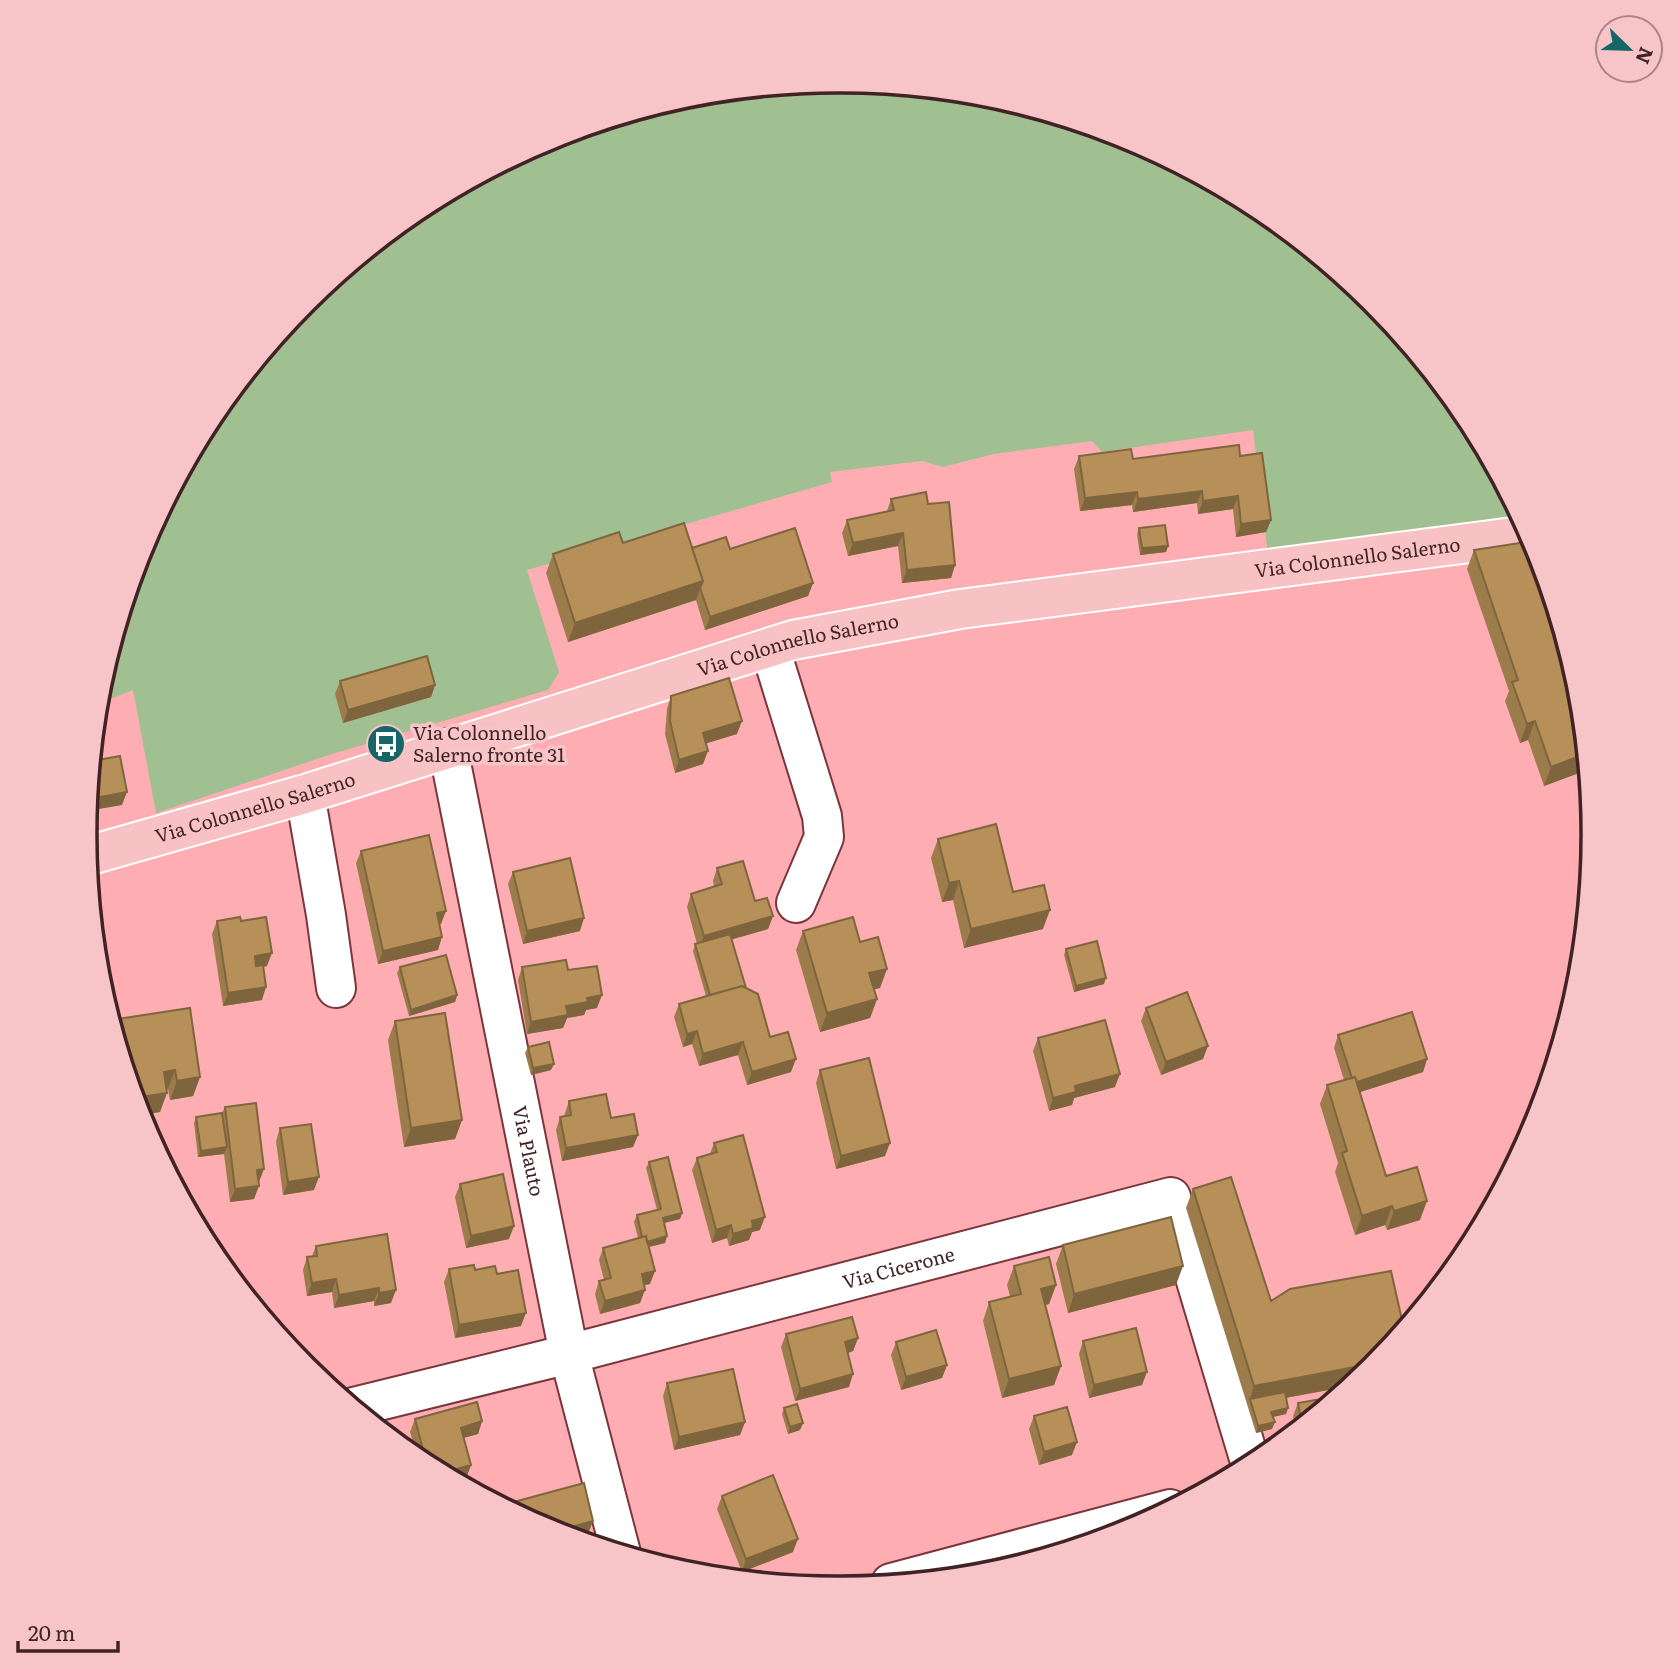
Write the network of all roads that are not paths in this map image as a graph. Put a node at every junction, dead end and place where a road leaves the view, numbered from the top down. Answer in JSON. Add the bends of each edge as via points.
{"nodes":[{"id":1,"x":1518,"y":537,"type":"edge"},
{"id":2,"x":770,"y":648,"type":"junction"},
{"id":3,"x":448,"y":748,"type":"junction"},
{"id":4,"x":305,"y":794,"type":"junction"},
{"id":5,"x":98,"y":853,"type":"edge"},
{"id":6,"x":796,"y":903,"type":"dead end"},
{"id":7,"x":336,"y":988,"type":"dead end"},
{"id":8,"x":569,"y":1354,"type":"junction"},
{"id":9,"x":365,"y":1404,"type":"edge"},
{"id":10,"x":1247,"y":1453,"type":"edge"},
{"id":11,"x":1117,"y":1522,"type":"edge"},
{"id":12,"x":618,"y":1542,"type":"edge"},
{"id":13,"x":945,"y":1569,"type":"edge"}],
"edges":[{"from":1,"to":2,"type":"main road","name":"Via Colonnello Salerno","via":[[960,609]]},
{"from":2,"to":3,"type":"main road","name":"Via Colonnello Salerno"},
{"from":2,"to":6,"type":"street","via":[[822,816],[824,837]]},
{"from":3,"to":4,"type":"main road","name":"Via Colonnello Salerno"},
{"from":3,"to":8,"type":"street","name":"Via Plauto"},
{"from":4,"to":5,"type":"main road","name":"Via Colonnello Salerno"},
{"from":4,"to":7,"type":"street"},
{"from":8,"to":9,"type":"street","name":"Via Cicerone"},
{"from":8,"to":10,"type":"street","name":"Via Cicerone","via":[[1171,1197]]},
{"from":8,"to":12,"type":"street","name":"Via Plauto"},
{"from":11,"to":13,"type":"street"}]}
